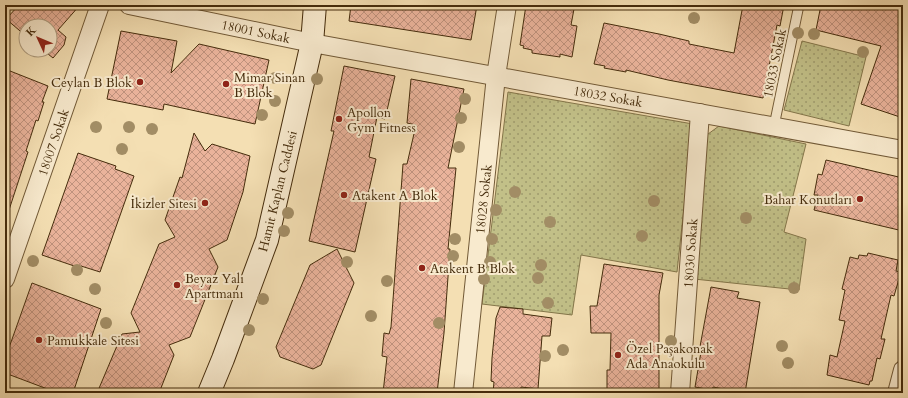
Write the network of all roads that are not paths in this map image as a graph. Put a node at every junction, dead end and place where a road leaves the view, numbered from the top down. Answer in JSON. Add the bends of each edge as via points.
{"nodes":[{"id":1,"x":100,"y":5,"type":"edge"},
{"id":2,"x":129,"y":5,"type":"edge"},
{"id":3,"x":315,"y":5,"type":"edge"},
{"id":4,"x":506,"y":5,"type":"edge"},
{"id":5,"x":799,"y":5,"type":"edge"},
{"id":6,"x":312,"y":43,"type":"junction"},
{"id":7,"x":496,"y":76,"type":"junction"},
{"id":8,"x":700,"y":113,"type":"junction"},
{"id":9,"x":774,"y":126,"type":"junction"},
{"id":10,"x":903,"y":150,"type":"edge"},
{"id":11,"x":5,"y":279,"type":"edge"},
{"id":12,"x":903,"y":370,"type":"edge"},
{"id":13,"x":209,"y":393,"type":"edge"},
{"id":14,"x":463,"y":393,"type":"edge"},
{"id":15,"x":680,"y":393,"type":"edge"},
{"id":16,"x":897,"y":393,"type":"edge"}],
"edges":[{"from":1,"to":11,"type":"street","name":"18007 Sokak"},
{"from":2,"to":6,"type":"street","name":"18001 Sokak"},
{"from":3,"to":6,"type":"main road","name":"Hamit Kaplan Caddesi"},
{"from":4,"to":7,"type":"street","name":"18028 Sokak"},
{"from":5,"to":9,"type":"lane","name":"18033 Sokak"},
{"from":6,"to":7,"type":"street","name":"18032 Sokak"},
{"from":6,"to":13,"type":"main road","name":"Hamit Kaplan Caddesi","via":[[267,240]]},
{"from":7,"to":8,"type":"street","name":"18032 Sokak"},
{"from":7,"to":14,"type":"street","name":"18028 Sokak"},
{"from":8,"to":9,"type":"street","name":"18032 Sokak"},
{"from":8,"to":15,"type":"street","name":"18030 Sokak"},
{"from":9,"to":10,"type":"street","name":"18032 Sokak"},
{"from":12,"to":16,"type":"street"}]}
